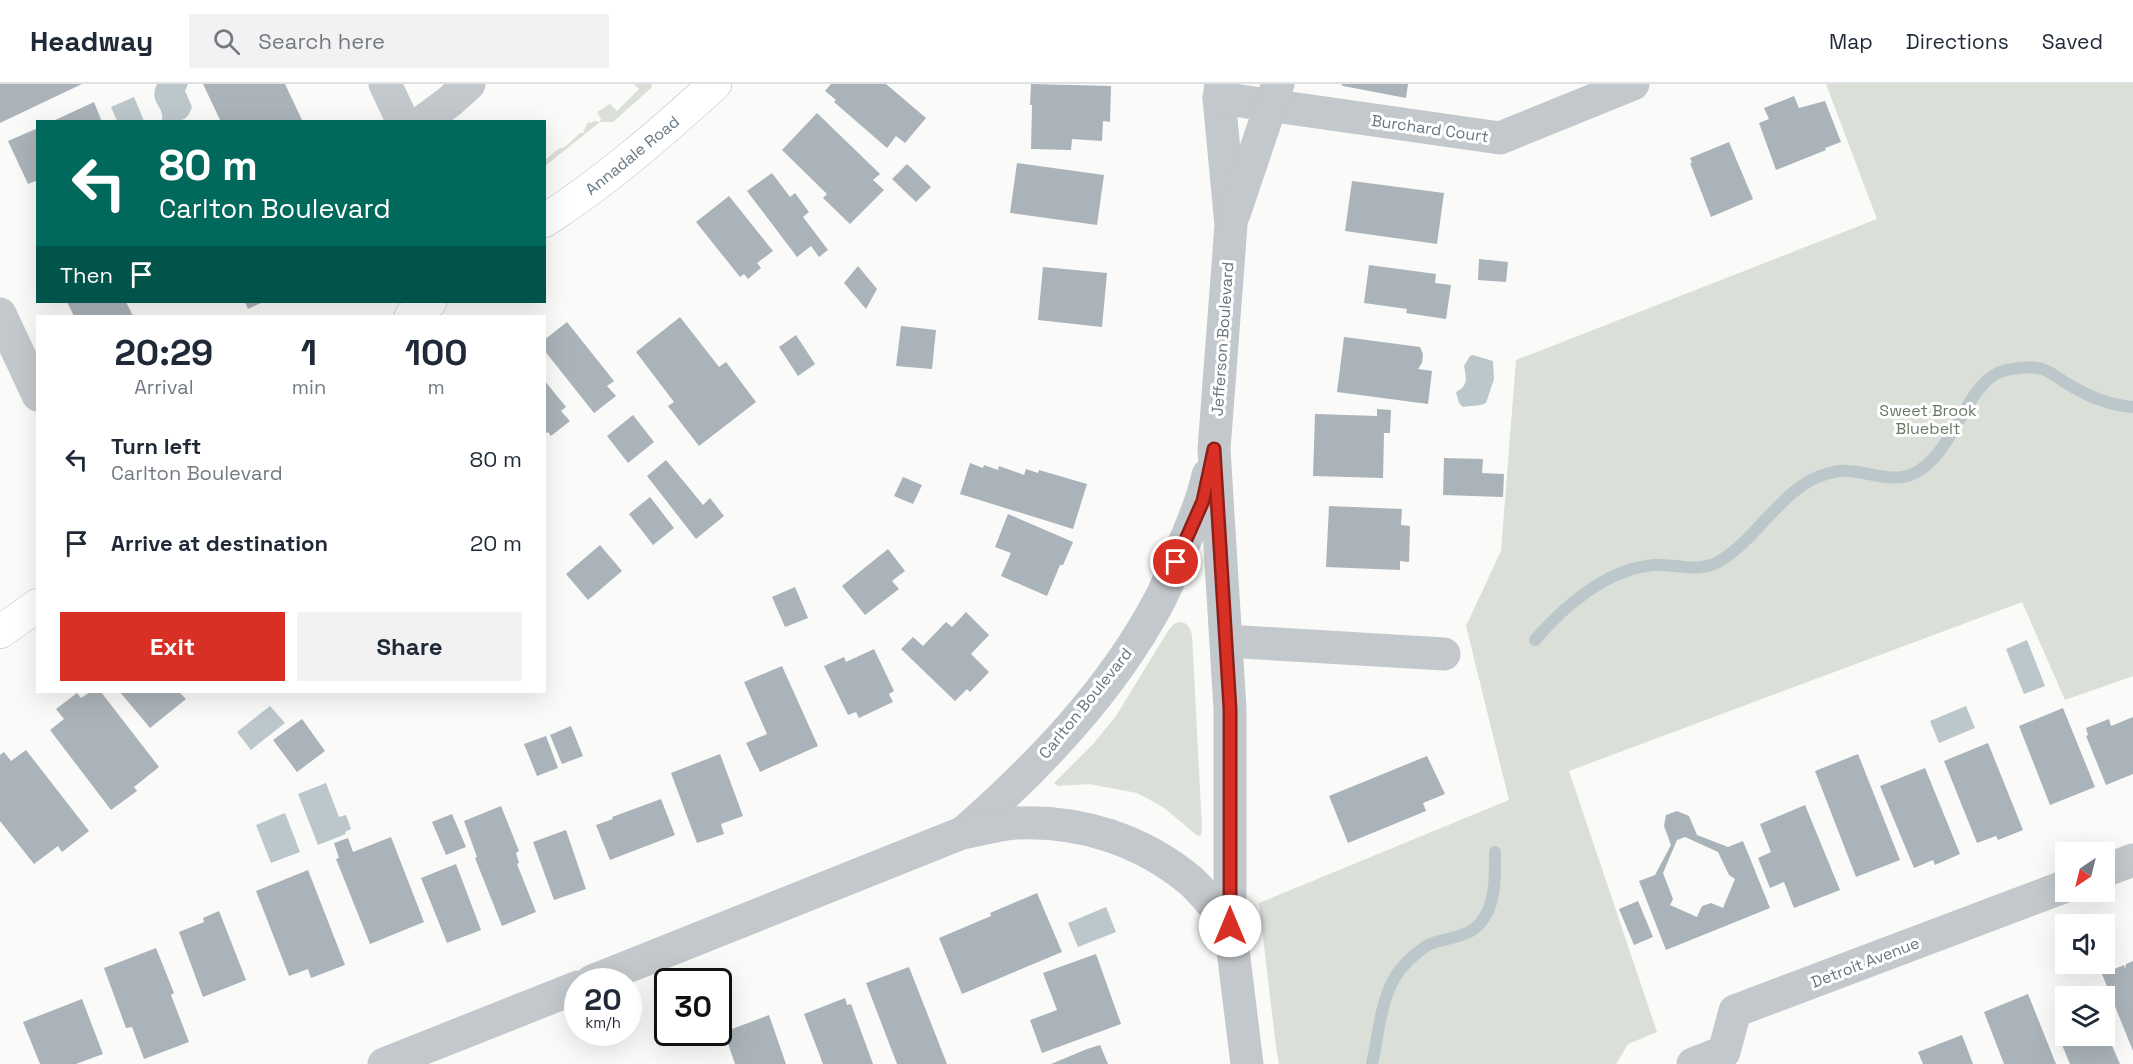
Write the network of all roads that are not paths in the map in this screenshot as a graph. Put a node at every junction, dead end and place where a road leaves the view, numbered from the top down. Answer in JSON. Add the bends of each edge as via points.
{"nodes":[{"id":1,"x":385,"y":84,"type":"edge"},
{"id":2,"x":469,"y":84,"type":"edge"},
{"id":3,"x":715,"y":84,"type":"edge"},
{"id":4,"x":1633,"y":84,"type":"edge"},
{"id":5,"x":1220,"y":91,"type":"edge"},
{"id":6,"x":1275,"y":95,"type":"edge"},
{"id":7,"x":402,"y":120,"type":"edge"},
{"id":8,"x":425,"y":120,"type":"edge"},
{"id":9,"x":546,"y":220,"type":"edge"},
{"id":10,"x":1231,"y":225,"type":"junction"},
{"id":11,"x":429,"y":303,"type":"edge"},
{"id":12,"x":0,"y":314,"type":"edge"},
{"id":13,"x":412,"y":315,"type":"edge"},
{"id":14,"x":36,"y":391,"type":"edge"},
{"id":15,"x":1214,"y":449,"type":"junction"},
{"id":16,"x":36,"y":605,"type":"edge"},
{"id":17,"x":0,"y":632,"type":"edge"},
{"id":18,"x":1226,"y":641,"type":"junction"},
{"id":19,"x":1444,"y":654,"type":"dead end"},
{"id":20,"x":962,"y":834,"type":"junction"},
{"id":21,"x":2133,"y":860,"type":"edge"},
{"id":22,"x":2115,"y":867,"type":"edge"},
{"id":23,"x":2055,"y":890,"type":"edge"},
{"id":24,"x":1230,"y":926,"type":"junction"},
{"id":25,"x":625,"y":968,"type":"edge"},
{"id":26,"x":564,"y":993,"type":"edge"},
{"id":27,"x":384,"y":1064,"type":"edge"},
{"id":28,"x":1247,"y":1064,"type":"edge"},
{"id":29,"x":1693,"y":1064,"type":"edge"}],
"edges":[{"from":1,"to":7,"type":"street"},
{"from":2,"to":8,"type":"street"},
{"from":3,"to":9,"type":"street","name":"Annadale Road","via":[[653,141]]},
{"from":4,"to":6,"type":"street","name":"Burchard Court","via":[[1500,138]]},
{"from":5,"to":6,"type":"street","name":"Burchard Court"},
{"from":5,"to":10,"type":"street","name":"Jefferson Boulevard"},
{"from":6,"to":10,"type":"street","name":"Jefferson Boulevard"},
{"from":10,"to":15,"type":"street","name":"Jefferson Boulevard"},
{"from":11,"to":13,"type":"street"},
{"from":12,"to":14,"type":"street"},
{"from":15,"to":18,"type":"street","name":"Jefferson Boulevard"},
{"from":15,"to":20,"type":"street","name":"Carlton Boulevard","via":[[1203,501],[1159,602],[1117,668],[1062,737]]},
{"from":16,"to":17,"type":"street"},
{"from":18,"to":19,"type":"street"},
{"from":18,"to":24,"type":"street","name":"Jefferson Boulevard","via":[[1230,709]]},
{"from":20,"to":24,"type":"street","name":"Carlton Boulevard","via":[[1014,823],[1061,824],[1106,833],[1150,853],[1191,882]]},
{"from":20,"to":25,"type":"street","name":"Carlton Boulevard"},
{"from":21,"to":22,"type":"street"},
{"from":23,"to":29,"type":"street","name":"Detroit Avenue","via":[[1735,1011],[1724,1052]]},
{"from":24,"to":28,"type":"street","name":"Jefferson Boulevard"},
{"from":26,"to":27,"type":"street"}]}
